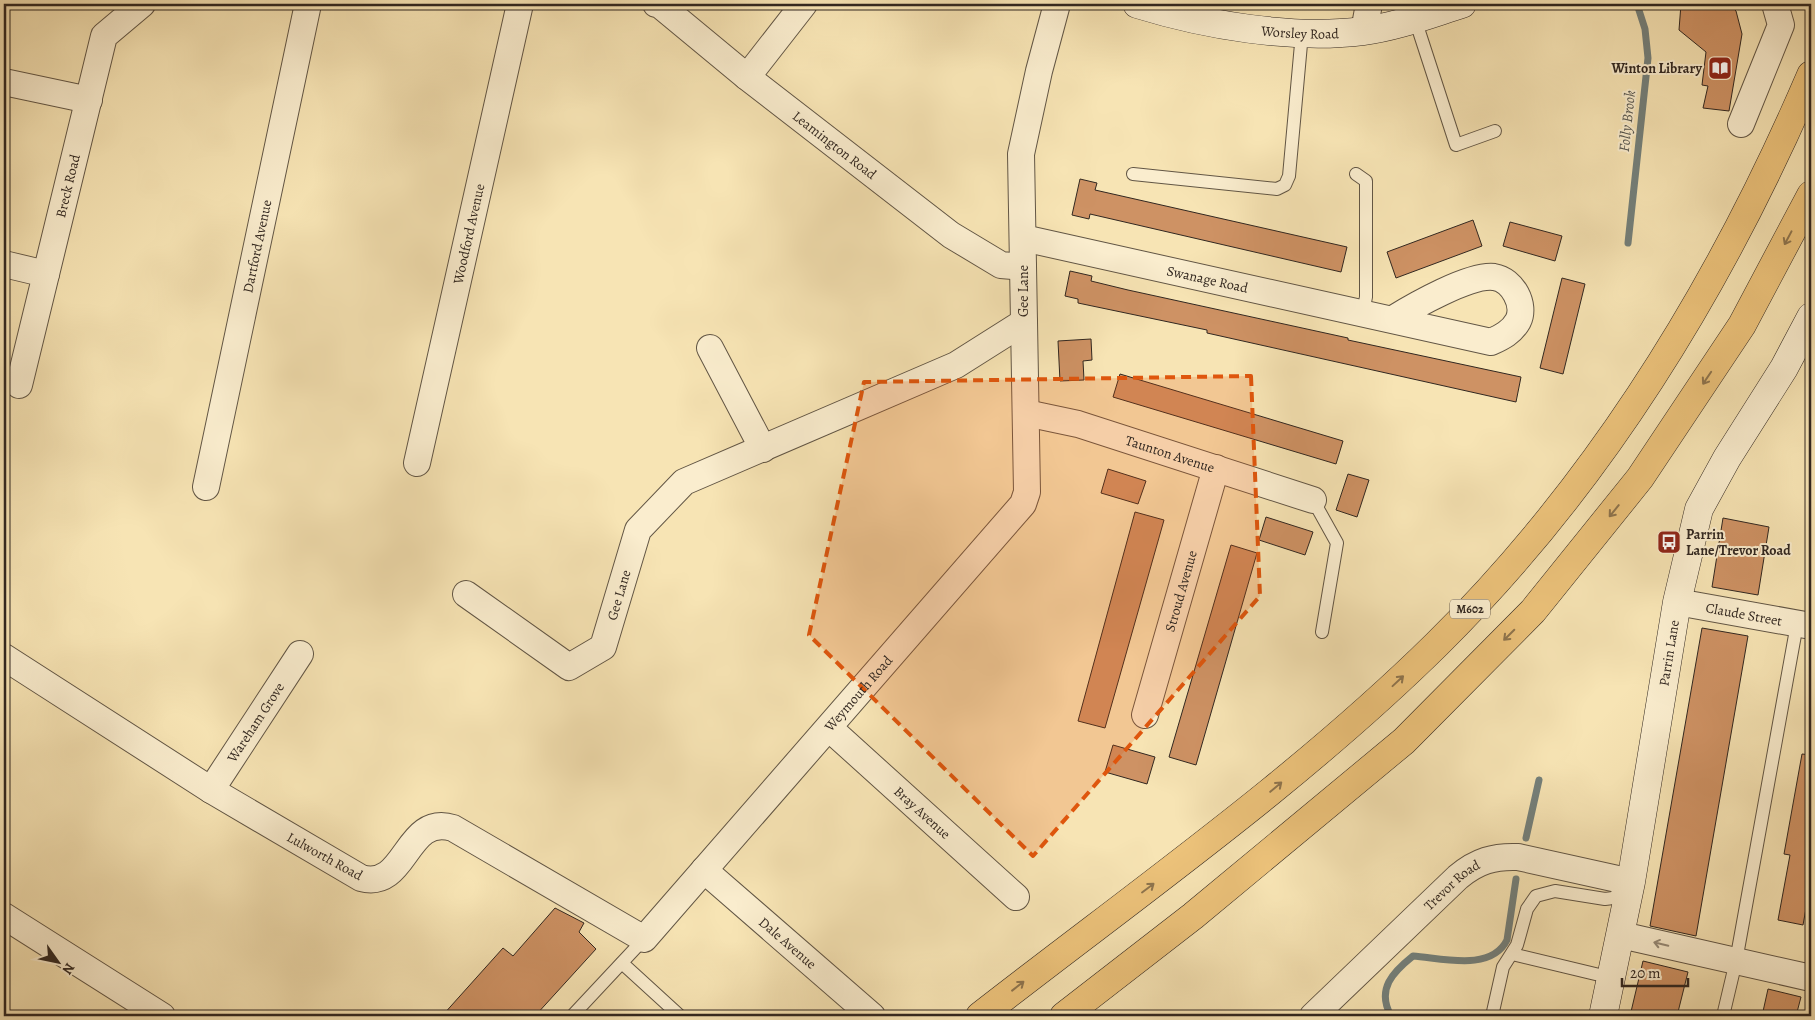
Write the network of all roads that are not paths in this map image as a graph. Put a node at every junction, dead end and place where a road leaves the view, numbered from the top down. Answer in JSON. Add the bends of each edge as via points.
{"nodes":[{"id":1,"x":142,"y":4,"type":"edge"},
{"id":2,"x":308,"y":4,"type":"edge"},
{"id":3,"x":520,"y":4,"type":"edge"},
{"id":4,"x":656,"y":4,"type":"edge"},
{"id":5,"x":804,"y":4,"type":"edge"},
{"id":6,"x":1057,"y":4,"type":"edge"},
{"id":7,"x":1137,"y":4,"type":"edge"},
{"id":8,"x":1369,"y":4,"type":"edge"},
{"id":9,"x":1462,"y":4,"type":"edge"},
{"id":10,"x":1775,"y":4,"type":"edge"},
{"id":11,"x":1415,"y":19,"type":"junction"},
{"id":12,"x":1364,"y":31,"type":"junction"},
{"id":13,"x":1302,"y":33,"type":"junction"},
{"id":14,"x":1811,"y":75,"type":"edge"},
{"id":15,"x":747,"y":77,"type":"junction"},
{"id":16,"x":4,"y":82,"type":"edge"},
{"id":17,"x":88,"y":100,"type":"junction"},
{"id":18,"x":1741,"y":124,"type":"dead end"},
{"id":19,"x":1495,"y":131,"type":"dead end"},
{"id":20,"x":1133,"y":174,"type":"dead end"},
{"id":21,"x":1356,"y":174,"type":"dead end"},
{"id":22,"x":1811,"y":195,"type":"edge"},
{"id":23,"x":1023,"y":238,"type":"junction"},
{"id":24,"x":4,"y":264,"type":"edge"},
{"id":25,"x":1023,"y":267,"type":"junction"},
{"id":26,"x":46,"y":274,"type":"junction"},
{"id":27,"x":1363,"y":312,"type":"junction"},
{"id":28,"x":1811,"y":317,"type":"edge"},
{"id":29,"x":1393,"y":319,"type":"dead end"},
{"id":30,"x":1024,"y":322,"type":"junction"},
{"id":31,"x":710,"y":348,"type":"dead end"},
{"id":32,"x":19,"y":385,"type":"dead end"},
{"id":33,"x":1026,"y":413,"type":"junction"},
{"id":34,"x":763,"y":449,"type":"junction"},
{"id":35,"x":417,"y":463,"type":"dead end"},
{"id":36,"x":1216,"y":468,"type":"junction"},
{"id":37,"x":206,"y":487,"type":"dead end"},
{"id":38,"x":1313,"y":500,"type":"joint"},
{"id":39,"x":466,"y":594,"type":"dead end"},
{"id":40,"x":1677,"y":602,"type":"junction"},
{"id":41,"x":1804,"y":625,"type":"edge"},
{"id":42,"x":1322,"y":632,"type":"dead end"},
{"id":43,"x":300,"y":654,"type":"dead end"},
{"id":44,"x":4,"y":657,"type":"edge"},
{"id":45,"x":1145,"y":714,"type":"dead end"},
{"id":46,"x":829,"y":728,"type":"junction"},
{"id":47,"x":212,"y":790,"type":"junction"},
{"id":48,"x":704,"y":870,"type":"junction"},
{"id":49,"x":1631,"y":882,"type":"junction"},
{"id":50,"x":1016,"y":897,"type":"dead end"},
{"id":51,"x":4,"y":916,"type":"edge"},
{"id":52,"x":1621,"y":935,"type":"junction"},
{"id":53,"x":644,"y":939,"type":"junction"},
{"id":54,"x":1512,"y":954,"type":"junction"},
{"id":55,"x":1736,"y":961,"type":"junction"},
{"id":56,"x":622,"y":963,"type":"junction"},
{"id":57,"x":1612,"y":978,"type":"junction"},
{"id":58,"x":1811,"y":978,"type":"edge"},
{"id":59,"x":162,"y":1016,"type":"edge"},
{"id":60,"x":572,"y":1016,"type":"edge"},
{"id":61,"x":680,"y":1016,"type":"edge"},
{"id":62,"x":872,"y":1016,"type":"edge"},
{"id":63,"x":980,"y":1016,"type":"edge"},
{"id":64,"x":1064,"y":1016,"type":"edge"},
{"id":65,"x":1313,"y":1016,"type":"edge"},
{"id":66,"x":1492,"y":1016,"type":"edge"},
{"id":67,"x":1603,"y":1016,"type":"edge"},
{"id":68,"x":1723,"y":1016,"type":"edge"}],
"edges":[{"from":1,"to":17,"type":"street","name":"Breck Road","via":[[104,36]]},
{"from":2,"to":37,"type":"street","name":"Dartford Avenue"},
{"from":3,"to":35,"type":"street","name":"Woodford Avenue"},
{"from":4,"to":15,"type":"street","name":"Leamington Road"},
{"from":5,"to":15,"type":"street"},
{"from":6,"to":23,"type":"street","name":"Gee Lane","via":[[1039,70],[1022,154]]},
{"from":7,"to":13,"type":"main road","name":"Worsley Road","via":[[1248,30]]},
{"from":8,"to":12,"type":"street"},
{"from":9,"to":11,"type":"main road","name":"Worsley Road"},
{"from":10,"to":18,"type":"street","via":[[1781,25]]},
{"from":11,"to":12,"type":"main road","name":"Worsley Road"},
{"from":11,"to":19,"type":"lane","via":[[1456,145]]},
{"from":12,"to":13,"type":"main road","name":"Worsley Road"},
{"from":13,"to":20,"type":"lane","via":[[1289,176],[1285,185],[1277,189]]},
{"from":63,"to":14,"type":"highway","number":"M602","one_way":true,"via":[[1279,784],[1374,704],[1501,576],[1562,504],[1657,371],[1745,218]]},
{"from":15,"to":25,"type":"street","name":"Leamington Road","via":[[952,235],[1001,265]]},
{"from":16,"to":17,"type":"street"},
{"from":17,"to":26,"type":"street","name":"Breck Road"},
{"from":21,"to":27,"type":"lane","via":[[1366,181],[1366,297]]},
{"from":22,"to":64,"type":"highway","one_way":true,"via":[[1742,325],[1640,478],[1533,611],[1404,741],[1194,916]]},
{"from":23,"to":25,"type":"street","name":"Gee Lane"},
{"from":23,"to":27,"type":"street","name":"Swanage Road"},
{"from":24,"to":26,"type":"street"},
{"from":25,"to":30,"type":"street","name":"Gee Lane"},
{"from":26,"to":32,"type":"street","name":"Breck Road"},
{"from":27,"to":29,"type":"street","name":"Swanage Road"},
{"from":28,"to":40,"type":"main road","name":"Parrin Lane","via":[[1699,509]]},
{"from":30,"to":33,"type":"street","name":"Weymouth Road"},
{"from":30,"to":34,"type":"street","name":"Gee Lane","via":[[956,365]]},
{"from":31,"to":34,"type":"street"},
{"from":33,"to":36,"type":"street","name":"Taunton Avenue","via":[[1078,424]]},
{"from":33,"to":46,"type":"street","name":"Weymouth Road","via":[[1027,492],[1023,504]]},
{"from":34,"to":39,"type":"street","name":"Gee Lane","via":[[684,482],[638,530],[603,648],[569,667]]},
{"from":36,"to":38,"type":"street","name":"Taunton Avenue"},
{"from":36,"to":45,"type":"street","name":"Stroud Avenue"},
{"from":38,"to":42,"type":"lane","via":[[1337,543]]},
{"from":40,"to":41,"type":"street","name":"Claude Street"},
{"from":40,"to":49,"type":"main road","name":"Parrin Lane"},
{"from":41,"to":55,"type":"lane"},
{"from":43,"to":47,"type":"street","name":"Wareham Grove"},
{"from":44,"to":47,"type":"street","name":"Lulworth Road"},
{"from":46,"to":48,"type":"street","name":"Weymouth Road"},
{"from":46,"to":50,"type":"street","name":"Bray Avenue"},
{"from":47,"to":53,"type":"street","name":"Lulworth Road","via":[[368,880],[384,878],[392,872],[428,828],[453,828]]},
{"from":48,"to":53,"type":"street","name":"Weymouth Road"},
{"from":48,"to":62,"type":"street","name":"Dale Avenue"},
{"from":49,"to":52,"type":"main road","name":"Parrin Lane"},
{"from":49,"to":54,"type":"lane","via":[[1613,898],[1556,891],[1536,896],[1527,909]]},
{"from":49,"to":65,"type":"street","name":"Trevor Road","via":[[1518,857],[1503,856],[1477,864],[1458,877]]},
{"from":51,"to":59,"type":"street"},
{"from":55,"to":52,"type":"street","one_way":true},
{"from":52,"to":57,"type":"main road","name":"Parrin Lane"},
{"from":53,"to":56,"type":"lane","name":"Weymouth Road"},
{"from":54,"to":57,"type":"lane"},
{"from":54,"to":66,"type":"lane","via":[[1502,967]]},
{"from":55,"to":58,"type":"street"},
{"from":55,"to":68,"type":"lane"},
{"from":56,"to":60,"type":"lane","name":"Weymouth Road"},
{"from":56,"to":61,"type":"lane"},
{"from":57,"to":67,"type":"main road","name":"Parrin Lane"}]}
